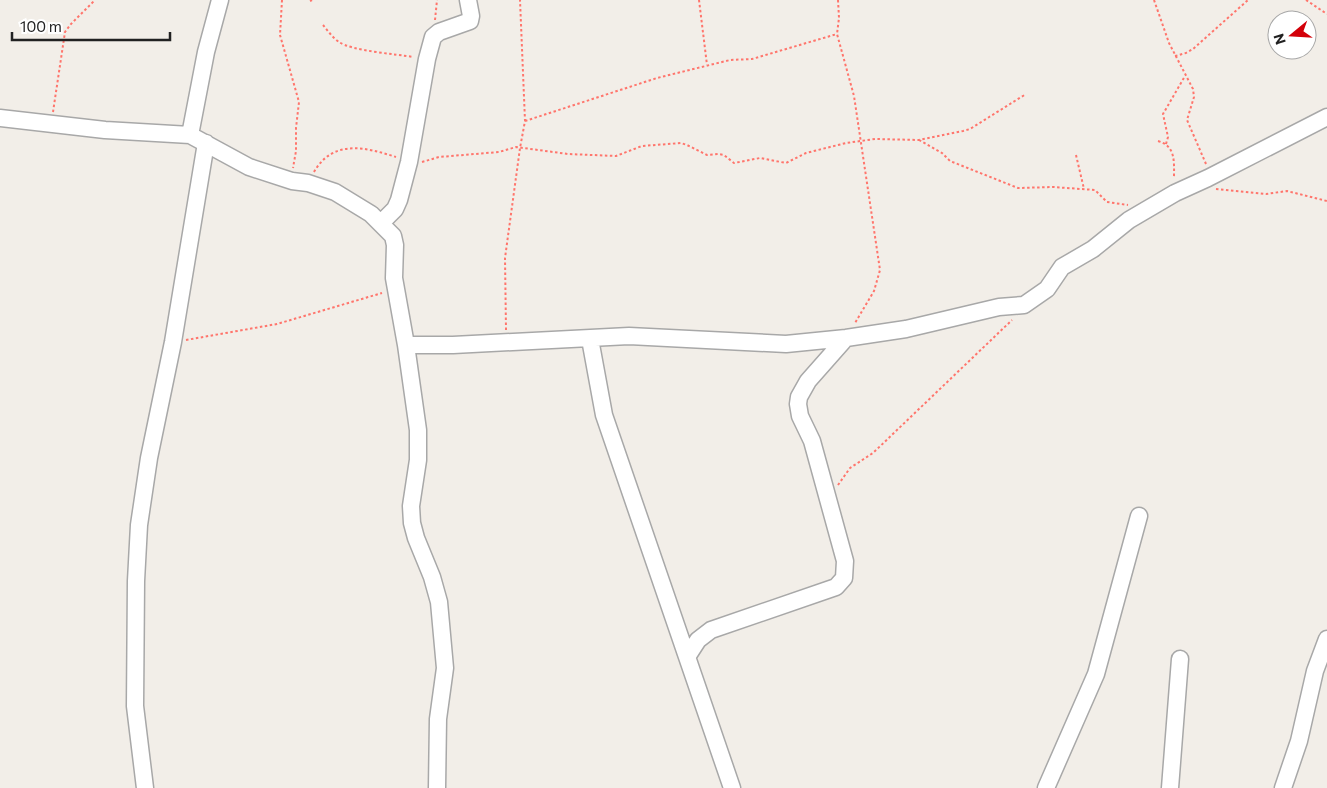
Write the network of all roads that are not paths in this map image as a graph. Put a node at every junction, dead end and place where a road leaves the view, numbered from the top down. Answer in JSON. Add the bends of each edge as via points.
{"nodes":[{"id":1,"x":220,"y":0,"type":"edge"},
{"id":2,"x":468,"y":0,"type":"edge"},
{"id":3,"x":1327,"y":117,"type":"edge"},
{"id":4,"x":0,"y":118,"type":"edge"},
{"id":5,"x":190,"y":135,"type":"junction"},
{"id":6,"x":206,"y":143,"type":"junction"},
{"id":7,"x":381,"y":223,"type":"junction"},
{"id":8,"x":846,"y":338,"type":"junction"},
{"id":9,"x":590,"y":339,"type":"junction"},
{"id":10,"x":406,"y":345,"type":"junction"},
{"id":11,"x":1139,"y":516,"type":"dead end"},
{"id":12,"x":1327,"y":639,"type":"edge"},
{"id":13,"x":686,"y":657,"type":"junction"},
{"id":14,"x":1180,"y":659,"type":"dead end"},
{"id":15,"x":145,"y":788,"type":"edge"},
{"id":16,"x":437,"y":788,"type":"edge"},
{"id":17,"x":732,"y":788,"type":"edge"},
{"id":18,"x":1046,"y":788,"type":"edge"},
{"id":19,"x":1170,"y":788,"type":"edge"},
{"id":20,"x":1284,"y":788,"type":"edge"}],
"edges":[{"from":1,"to":5,"type":"street"},
{"from":2,"to":7,"type":"street","via":[[470,21],[433,37],[409,164],[396,206]]},
{"from":3,"to":8,"type":"street","via":[[1175,193],[1129,220],[1094,249],[1062,267],[1047,289],[1030,302]]},
{"from":4,"to":5,"type":"street"},
{"from":5,"to":6,"type":"street"},
{"from":6,"to":7,"type":"street","via":[[249,167],[335,192],[356,203]]},
{"from":6,"to":15,"type":"street","via":[[139,525],[135,706]]},
{"from":7,"to":10,"type":"street","via":[[394,239],[394,278]]},
{"from":8,"to":9,"type":"street","via":[[786,344],[629,336]]},
{"from":8,"to":13,"type":"street","via":[[808,381],[798,404],[812,441],[845,561],[844,578],[836,587],[711,630],[698,640]]},
{"from":9,"to":10,"type":"street","via":[[453,346]]},
{"from":9,"to":13,"type":"street","via":[[604,415]]},
{"from":10,"to":16,"type":"street","via":[[419,440],[412,523],[439,602],[445,668],[438,719]]},
{"from":11,"to":18,"type":"street","via":[[1096,674]]},
{"from":12,"to":20,"type":"street","via":[[1315,671]]},
{"from":13,"to":17,"type":"street"},
{"from":14,"to":19,"type":"street"}]}
